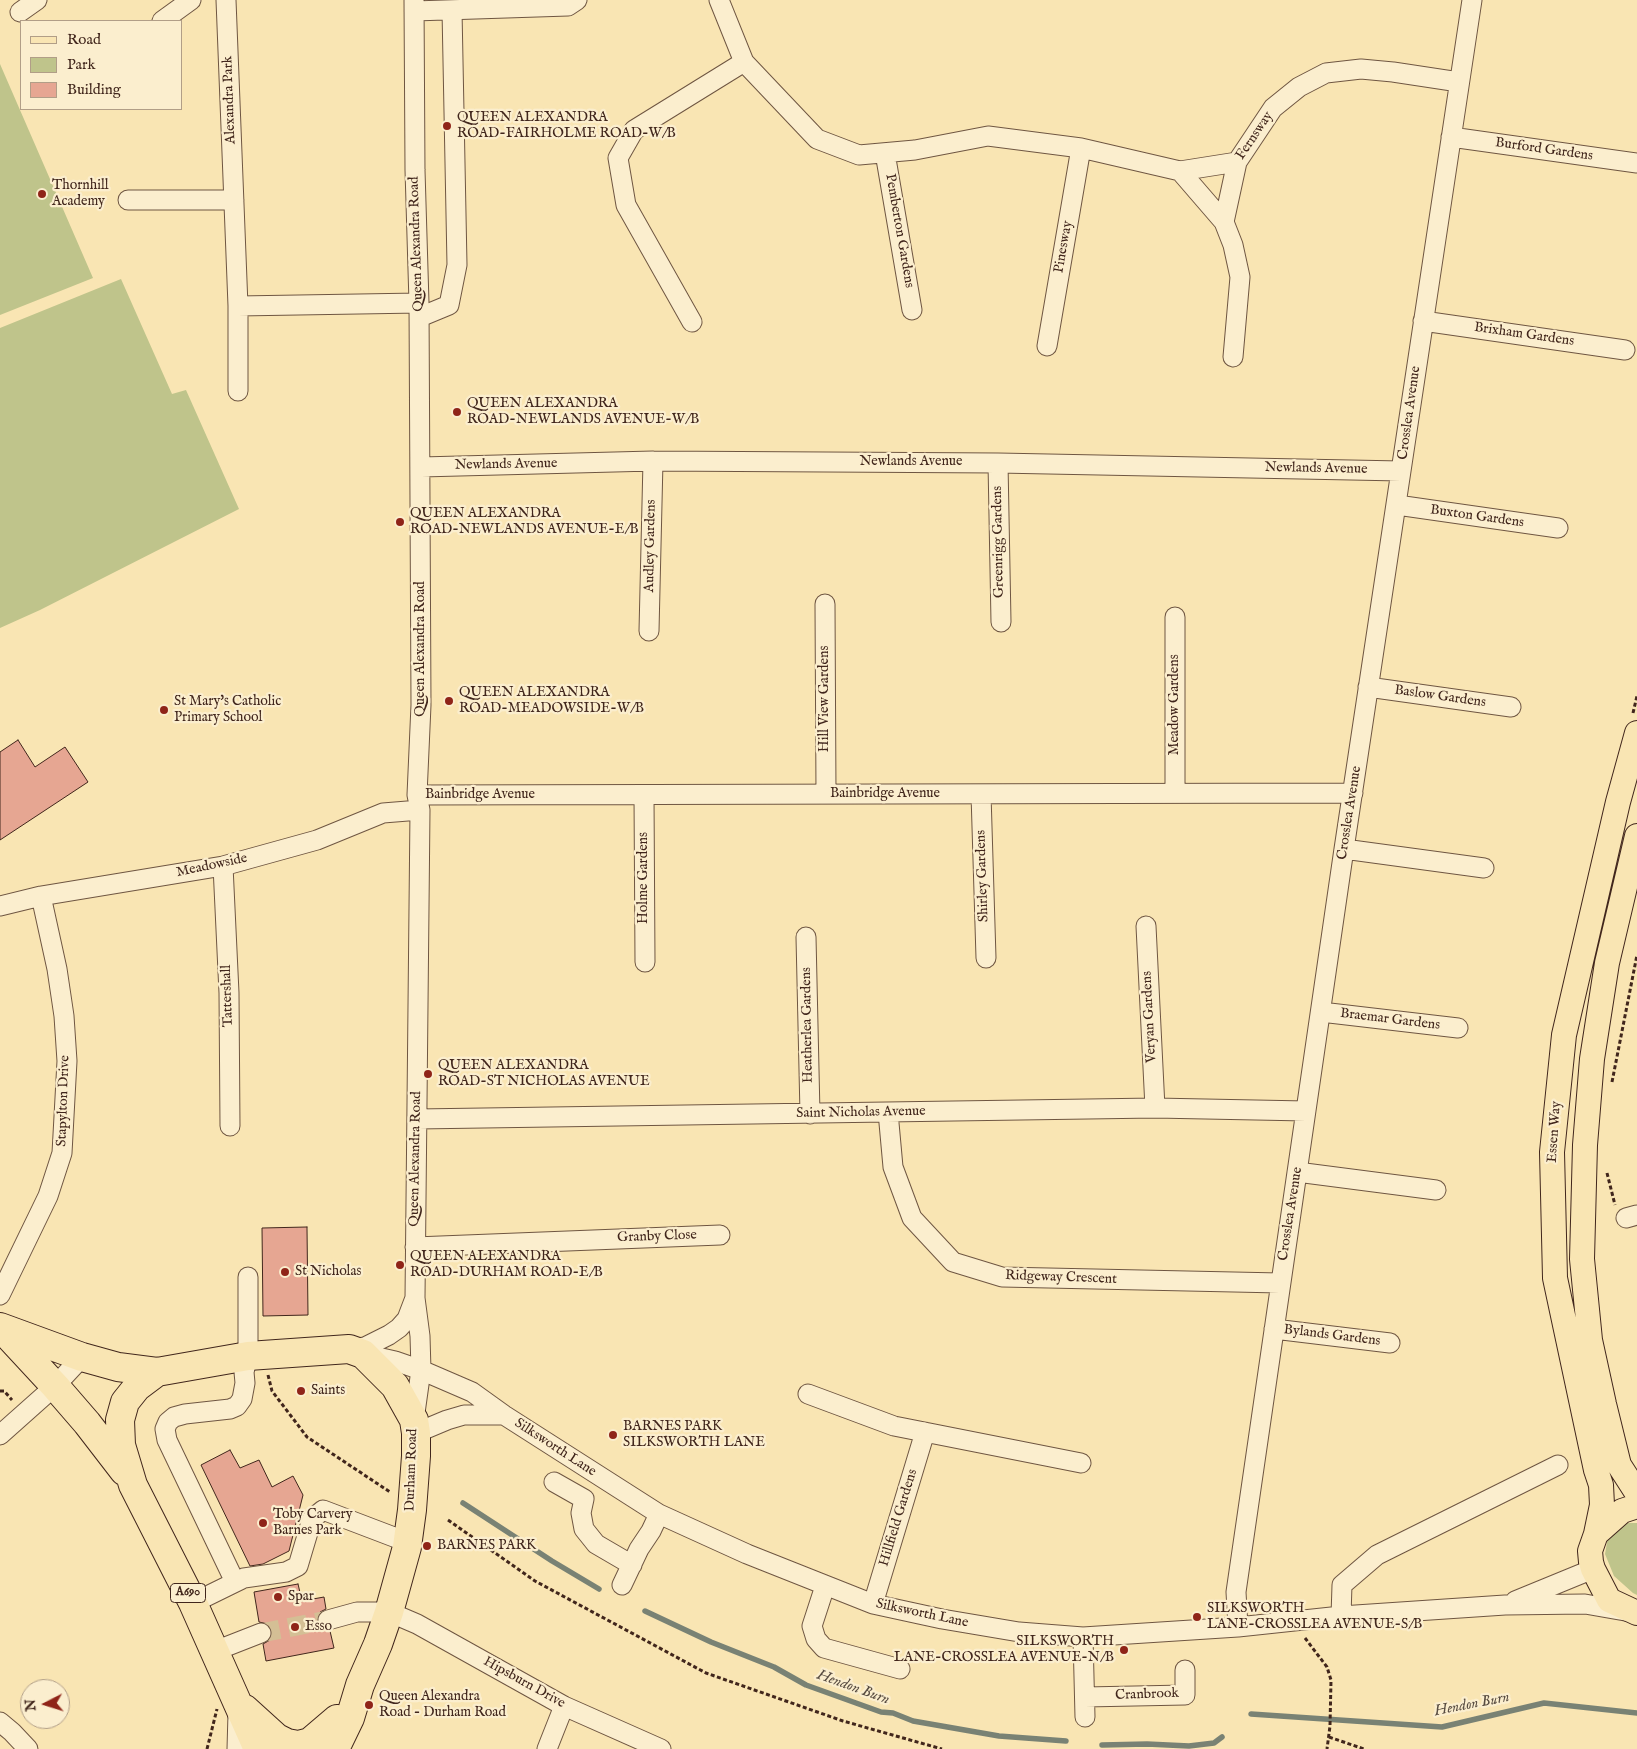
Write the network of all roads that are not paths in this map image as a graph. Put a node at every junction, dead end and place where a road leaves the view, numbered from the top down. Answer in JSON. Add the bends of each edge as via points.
{"nodes":[{"id":1,"x":37,"y":0,"type":"edge"},
{"id":2,"x":191,"y":0,"type":"edge"},
{"id":3,"x":226,"y":0,"type":"edge"},
{"id":4,"x":577,"y":0,"type":"edge"},
{"id":5,"x":719,"y":0,"type":"edge"},
{"id":6,"x":1472,"y":0,"type":"edge"},
{"id":7,"x":414,"y":6,"type":"edge"},
{"id":8,"x":452,"y":10,"type":"junction"},
{"id":9,"x":20,"y":12,"type":"dead end"},
{"id":10,"x":163,"y":20,"type":"edge"},
{"id":11,"x":744,"y":62,"type":"junction"},
{"id":12,"x":1459,"y":82,"type":"junction"},
{"id":13,"x":1451,"y":137,"type":"junction"},
{"id":14,"x":1081,"y":148,"type":"junction"},
{"id":15,"x":885,"y":153,"type":"junction"},
{"id":16,"x":1237,"y":162,"type":"junction"},
{"id":17,"x":1637,"y":163,"type":"edge"},
{"id":18,"x":1180,"y":171,"type":"junction"},
{"id":19,"x":128,"y":200,"type":"dead end"},
{"id":20,"x":234,"y":200,"type":"junction"},
{"id":21,"x":1224,"y":222,"type":"junction"},
{"id":22,"x":238,"y":306,"type":"junction"},
{"id":23,"x":420,"y":310,"type":"junction"},
{"id":24,"x":912,"y":310,"type":"dead end"},
{"id":25,"x":1423,"y":321,"type":"junction"},
{"id":26,"x":692,"y":322,"type":"dead end"},
{"id":27,"x":1047,"y":346,"type":"dead end"},
{"id":28,"x":1625,"y":350,"type":"dead end"},
{"id":29,"x":1233,"y":357,"type":"dead end"},
{"id":30,"x":238,"y":391,"type":"dead end"},
{"id":31,"x":653,"y":461,"type":"junction"},
{"id":32,"x":998,"y":462,"type":"junction"},
{"id":33,"x":421,"y":467,"type":"junction"},
{"id":34,"x":1401,"y":471,"type":"junction"},
{"id":35,"x":1397,"y":506,"type":"junction"},
{"id":36,"x":1558,"y":528,"type":"dead end"},
{"id":37,"x":825,"y":604,"type":"dead end"},
{"id":38,"x":1175,"y":617,"type":"dead end"},
{"id":39,"x":1001,"y":622,"type":"dead end"},
{"id":40,"x":649,"y":631,"type":"dead end"},
{"id":41,"x":1368,"y":687,"type":"junction"},
{"id":42,"x":1511,"y":707,"type":"dead end"},
{"id":43,"x":1637,"y":733,"type":"edge"},
{"id":44,"x":1175,"y":793,"type":"junction"},
{"id":45,"x":1353,"y":793,"type":"junction"},
{"id":46,"x":644,"y":794,"type":"junction"},
{"id":47,"x":826,"y":794,"type":"junction"},
{"id":48,"x":981,"y":794,"type":"junction"},
{"id":49,"x":418,"y":803,"type":"junction"},
{"id":50,"x":1637,"y":836,"type":"edge"},
{"id":51,"x":1344,"y":849,"type":"junction"},
{"id":52,"x":223,"y":866,"type":"junction"},
{"id":53,"x":1484,"y":868,"type":"dead end"},
{"id":54,"x":41,"y":896,"type":"junction"},
{"id":55,"x":0,"y":906,"type":"edge"},
{"id":56,"x":1146,"y":926,"type":"dead end"},
{"id":57,"x":806,"y":937,"type":"dead end"},
{"id":58,"x":986,"y":958,"type":"dead end"},
{"id":59,"x":645,"y":962,"type":"dead end"},
{"id":60,"x":1321,"y":1012,"type":"junction"},
{"id":61,"x":1458,"y":1028,"type":"dead end"},
{"id":62,"x":1155,"y":1108,"type":"junction"},
{"id":63,"x":1306,"y":1111,"type":"junction"},
{"id":64,"x":888,"y":1112,"type":"junction"},
{"id":65,"x":810,"y":1114,"type":"junction"},
{"id":66,"x":417,"y":1120,"type":"junction"},
{"id":67,"x":230,"y":1126,"type":"dead end"},
{"id":68,"x":1297,"y":1172,"type":"junction"},
{"id":69,"x":1436,"y":1190,"type":"dead end"},
{"id":70,"x":720,"y":1234,"type":"dead end"},
{"id":71,"x":415,"y":1247,"type":"junction"},
{"id":72,"x":248,"y":1277,"type":"dead end"},
{"id":73,"x":1280,"y":1283,"type":"junction"},
{"id":74,"x":0,"y":1295,"type":"edge"},
{"id":75,"x":414,"y":1298,"type":"junction"},
{"id":76,"x":1,"y":1327,"type":"edge"},
{"id":77,"x":1274,"y":1329,"type":"junction"},
{"id":78,"x":1390,"y":1343,"type":"dead end"},
{"id":79,"x":356,"y":1352,"type":"junction"},
{"id":80,"x":248,"y":1356,"type":"junction"},
{"id":81,"x":82,"y":1357,"type":"junction"},
{"id":82,"x":421,"y":1370,"type":"junction"},
{"id":83,"x":157,"y":1372,"type":"junction"},
{"id":84,"x":55,"y":1386,"type":"junction"},
{"id":85,"x":808,"y":1394,"type":"dead end"},
{"id":86,"x":504,"y":1415,"type":"junction"},
{"id":87,"x":415,"y":1427,"type":"junction"},
{"id":88,"x":925,"y":1432,"type":"junction"},
{"id":89,"x":0,"y":1435,"type":"edge"},
{"id":90,"x":1081,"y":1463,"type":"dead end"},
{"id":91,"x":1558,"y":1465,"type":"dead end"},
{"id":92,"x":554,"y":1482,"type":"dead end"},
{"id":93,"x":134,"y":1485,"type":"junction"},
{"id":94,"x":1637,"y":1493,"type":"edge"},
{"id":95,"x":1637,"y":1506,"type":"edge"},
{"id":96,"x":659,"y":1514,"type":"junction"},
{"id":97,"x":1596,"y":1534,"type":"junction"},
{"id":98,"x":407,"y":1542,"type":"junction"},
{"id":99,"x":632,"y":1565,"type":"junction"},
{"id":100,"x":1593,"y":1569,"type":"junction"},
{"id":101,"x":235,"y":1582,"type":"junction"},
{"id":102,"x":622,"y":1586,"type":"dead end"},
{"id":103,"x":825,"y":1586,"type":"junction"},
{"id":104,"x":193,"y":1603,"type":"junction"},
{"id":105,"x":873,"y":1604,"type":"junction"},
{"id":106,"x":1505,"y":1605,"type":"junction"},
{"id":107,"x":389,"y":1612,"type":"junction"},
{"id":108,"x":1637,"y":1613,"type":"edge"},
{"id":109,"x":1341,"y":1616,"type":"junction"},
{"id":110,"x":328,"y":1620,"type":"tunnel mouth"},
{"id":111,"x":1238,"y":1628,"type":"junction"},
{"id":112,"x":261,"y":1633,"type":"tunnel mouth"},
{"id":113,"x":1083,"y":1637,"type":"junction"},
{"id":114,"x":215,"y":1651,"type":"junction"},
{"id":115,"x":900,"y":1669,"type":"dead end"},
{"id":116,"x":1185,"y":1670,"type":"dead end"},
{"id":117,"x":360,"y":1685,"type":"junction"},
{"id":118,"x":236,"y":1697,"type":"junction"},
{"id":119,"x":1085,"y":1697,"type":"junction"},
{"id":120,"x":564,"y":1706,"type":"junction"},
{"id":121,"x":1085,"y":1717,"type":"dead end"},
{"id":122,"x":337,"y":1719,"type":"junction"},
{"id":123,"x":0,"y":1722,"type":"edge"},
{"id":124,"x":28,"y":1749,"type":"edge"},
{"id":125,"x":236,"y":1749,"type":"edge"},
{"id":126,"x":258,"y":1749,"type":"edge"},
{"id":127,"x":319,"y":1749,"type":"edge"},
{"id":128,"x":335,"y":1749,"type":"edge"},
{"id":129,"x":547,"y":1749,"type":"edge"},
{"id":130,"x":661,"y":1749,"type":"edge"}],
"edges":[{"from":1,"to":9,"type":"street"},
{"from":2,"to":10,"type":"street"},
{"from":3,"to":20,"type":"street","name":"Alexandra Park"},
{"from":4,"to":8,"type":"street","via":[[568,6]]},
{"from":5,"to":11,"type":"street"},
{"from":6,"to":12,"type":"street","name":"Crosslea Avenue"},
{"from":7,"to":8,"type":"street"},
{"from":7,"to":23,"type":"street","name":"Queen Alexandra Road"},
{"from":8,"to":23,"type":"street","via":[[457,265],[449,305]]},
{"from":11,"to":15,"type":"street","via":[[817,139],[859,155]]},
{"from":11,"to":26,"type":"street","via":[[634,130],[618,158],[626,205]]},
{"from":12,"to":13,"type":"street","name":"Crosslea Avenue"},
{"from":12,"to":16,"type":"street","name":"Fernsway","via":[[1361,69],[1326,74],[1299,87],[1273,108]]},
{"from":13,"to":17,"type":"street","name":"Burford Gardens"},
{"from":13,"to":25,"type":"street","name":"Crosslea Avenue"},
{"from":14,"to":15,"type":"street","via":[[988,136]]},
{"from":14,"to":18,"type":"street"},
{"from":14,"to":27,"type":"street","name":"Pinesway"},
{"from":15,"to":24,"type":"street","name":"Pemberton Gardens"},
{"from":16,"to":18,"type":"street"},
{"from":16,"to":21,"type":"street","name":"Fernsway"},
{"from":18,"to":21,"type":"street"},
{"from":19,"to":20,"type":"street"},
{"from":20,"to":22,"type":"street","name":"Alexandra Park"},
{"from":21,"to":29,"type":"street","via":[[1240,277]]},
{"from":22,"to":23,"type":"street"},
{"from":22,"to":30,"type":"street","name":"Alexandra Park"},
{"from":23,"to":33,"type":"street","name":"Queen Alexandra Road"},
{"from":25,"to":28,"type":"street","name":"Brixham Gardens"},
{"from":25,"to":34,"type":"street","name":"Crosslea Avenue"},
{"from":31,"to":32,"type":"street","name":"Newlands Avenue"},
{"from":31,"to":33,"type":"street","name":"Newlands Avenue"},
{"from":31,"to":40,"type":"street","name":"Audley Gardens"},
{"from":32,"to":34,"type":"street","name":"Newlands Avenue"},
{"from":32,"to":39,"type":"street","name":"Greenrigg Gardens"},
{"from":33,"to":49,"type":"street","name":"Queen Alexandra Road"},
{"from":34,"to":35,"type":"street","name":"Crosslea Avenue"},
{"from":35,"to":36,"type":"street","name":"Buxton Gardens"},
{"from":35,"to":41,"type":"street","name":"Crosslea Avenue"},
{"from":37,"to":47,"type":"street","name":"Hill View Gardens"},
{"from":38,"to":44,"type":"street","name":"Meadow Gardens"},
{"from":41,"to":42,"type":"street","name":"Baslow Gardens"},
{"from":41,"to":45,"type":"street","name":"Crosslea Avenue"},
{"from":43,"to":97,"type":"main road","name":"Essen Way","via":[[1564,1035],[1552,1152],[1555,1278],[1601,1485],[1602,1505]]},
{"from":44,"to":45,"type":"street","name":"Bainbridge Avenue"},
{"from":44,"to":48,"type":"street","name":"Bainbridge Avenue"},
{"from":45,"to":51,"type":"street","name":"Crosslea Avenue"},
{"from":46,"to":47,"type":"street","name":"Bainbridge Avenue"},
{"from":46,"to":49,"type":"street","name":"Bainbridge Avenue"},
{"from":46,"to":59,"type":"street","name":"Holme Gardens"},
{"from":47,"to":48,"type":"street","name":"Bainbridge Avenue"},
{"from":48,"to":58,"type":"street","name":"Shirley Gardens"},
{"from":49,"to":52,"type":"street","name":"Meadowside","via":[[383,813],[317,840]]},
{"from":49,"to":66,"type":"street","name":"Queen Alexandra Road"},
{"from":50,"to":94,"type":"main road","via":[[1607,963],[1592,1059],[1585,1145],[1582,1259],[1590,1340],[1608,1422],[1619,1465]]},
{"from":51,"to":53,"type":"street"},
{"from":51,"to":60,"type":"street","name":"Crosslea Avenue"},
{"from":52,"to":54,"type":"street","name":"Meadowside"},
{"from":52,"to":67,"type":"street","name":"Tattershall","via":[[229,993]]},
{"from":54,"to":55,"type":"street","name":"Meadowside"},
{"from":54,"to":74,"type":"street","name":"Stapylton Drive","via":[[64,1016],[67,1062],[62,1153],[48,1196]]},
{"from":56,"to":62,"type":"street","name":"Veryan Gardens"},
{"from":57,"to":65,"type":"street","name":"Heatherlea Gardens"},
{"from":60,"to":61,"type":"street","name":"Braemar Gardens"},
{"from":60,"to":63,"type":"street","name":"Crosslea Avenue"},
{"from":62,"to":63,"type":"street","name":"Saint Nicholas Avenue"},
{"from":62,"to":64,"type":"street","name":"Saint Nicholas Avenue"},
{"from":63,"to":68,"type":"street","name":"Crosslea Avenue"},
{"from":64,"to":65,"type":"street","name":"Saint Nicholas Avenue"},
{"from":64,"to":73,"type":"street","name":"Ridgeway Crescent","via":[[892,1167],[912,1218],[953,1262],[1002,1277]]},
{"from":65,"to":66,"type":"street","name":"Saint Nicholas Avenue"},
{"from":66,"to":71,"type":"street","name":"Queen Alexandra Road"},
{"from":68,"to":69,"type":"street"},
{"from":68,"to":73,"type":"street","name":"Crosslea Avenue"},
{"from":70,"to":71,"type":"street","name":"Granby Close"},
{"from":71,"to":75,"type":"street","name":"Queen Alexandra Road"},
{"from":72,"to":80,"type":"street"},
{"from":73,"to":77,"type":"street","name":"Crosslea Avenue"},
{"from":75,"to":79,"type":"street","name":"Queen Alexandra Road","via":[[407,1318],[399,1328]]},
{"from":75,"to":82,"type":"street","name":"Queen Alexandra Road"},
{"from":76,"to":81,"type":"highway","name":"Durham Road","number":"A690"},
{"from":76,"to":84,"type":"highway","name":"Durham Road","number":"A690"},
{"from":77,"to":78,"type":"street","name":"Bylands Gardens"},
{"from":77,"to":111,"type":"street","name":"Crosslea Avenue","via":[[1236,1592]]},
{"from":79,"to":80,"type":"highway","name":"Durham Road","number":"A690"},
{"from":79,"to":82,"type":"street","name":"Silksworth Lane","via":[[395,1360]]},
{"from":79,"to":87,"type":"highway","name":"Durham Road","number":"A690","via":[[395,1386]]},
{"from":80,"to":83,"type":"highway","name":"Durham Road","number":"A690"},
{"from":80,"to":101,"type":"street","via":[[242,1399],[237,1406],[174,1417],[165,1429],[166,1440]]},
{"from":81,"to":83,"type":"highway","name":"Durham Road","number":"A690","via":[[118,1367]]},
{"from":81,"to":84,"type":"street"},
{"from":82,"to":86,"type":"street","name":"Silksworth Lane","via":[[472,1392]]},
{"from":82,"to":87,"type":"street","name":"Queen Alexandra Road"},
{"from":83,"to":93,"type":"highway","name":"Durham Road","number":"A690","via":[[137,1387],[125,1402],[120,1420],[121,1445]]},
{"from":84,"to":89,"type":"street"},
{"from":84,"to":93,"type":"highway","name":"Durham Road","number":"A690"},
{"from":85,"to":88,"type":"street","via":[[894,1426]]},
{"from":86,"to":87,"type":"street","name":"Silksworth Lane","via":[[464,1415]]},
{"from":86,"to":96,"type":"street","name":"Silksworth Lane"},
{"from":87,"to":98,"type":"highway","name":"Durham Road","number":"A690","via":[[416,1456]]},
{"from":88,"to":90,"type":"street"},
{"from":88,"to":105,"type":"street","name":"Hillfield Gardens"},
{"from":91,"to":109,"type":"street","via":[[1376,1554],[1342,1585]]},
{"from":92,"to":99,"type":"street","via":[[584,1499],[581,1513],[584,1529],[596,1544]]},
{"from":93,"to":104,"type":"highway","name":"Durham Road","number":"A690"},
{"from":95,"to":97,"type":"main road","via":[[1622,1511]]},
{"from":96,"to":99,"type":"street"},
{"from":96,"to":103,"type":"street","name":"Silksworth Lane"},
{"from":97,"to":100,"type":"main road","name":"Essen Way","via":[[1590,1551]]},
{"from":98,"to":101,"type":"street","via":[[323,1510],[312,1519],[298,1566],[286,1572]]},
{"from":98,"to":107,"type":"highway","name":"Durham Road","number":"A690"},
{"from":99,"to":102,"type":"street"},
{"from":100,"to":106,"type":"street","name":"Silksworth Lane"},
{"from":100,"to":108,"type":"main road","via":[[1609,1600]]},
{"from":101,"to":104,"type":"street"},
{"from":103,"to":105,"type":"street","name":"Silksworth Lane"},
{"from":103,"to":115,"type":"street","via":[[812,1626],[816,1639],[824,1648]]},
{"from":104,"to":114,"type":"highway","name":"Durham Road","number":"A690"},
{"from":105,"to":113,"type":"street","name":"Silksworth Lane","via":[[1019,1632]]},
{"from":106,"to":108,"type":"street","name":"Silksworth Lane","via":[[1585,1604]]},
{"from":106,"to":109,"type":"street","name":"Silksworth Lane"},
{"from":107,"to":110,"type":"street","via":[[357,1612]]},
{"from":107,"to":117,"type":"highway","name":"Durham Road","number":"A690"},
{"from":107,"to":120,"type":"street","name":"Hipsburn Drive","via":[[417,1624]]},
{"from":109,"to":111,"type":"street","name":"Silksworth Lane"},
{"from":111,"to":113,"type":"street","name":"Silksworth Lane"},
{"from":112,"to":114,"type":"street"},
{"from":113,"to":119,"type":"street"},
{"from":114,"to":118,"type":"highway","name":"Durham Road","number":"A690"},
{"from":116,"to":119,"type":"street","name":"Cranbrook","via":[[1185,1695]]},
{"from":117,"to":122,"type":"highway","name":"Durham Road","number":"A690"},
{"from":117,"to":128,"type":"highway","name":"Durham Road","number":"A690","via":[[350,1718]]},
{"from":118,"to":122,"type":"highway","name":"Durham Road","number":"A690","via":[[287,1744],[310,1742]]},
{"from":118,"to":125,"type":"street"},
{"from":118,"to":126,"type":"highway","name":"Durham Road","number":"A690"},
{"from":119,"to":121,"type":"street"},
{"from":120,"to":129,"type":"street"},
{"from":120,"to":130,"type":"street","name":"Hipsburn Drive"},
{"from":122,"to":127,"type":"highway","name":"Durham Road","number":"A690"},
{"from":123,"to":124,"type":"street"}]}
